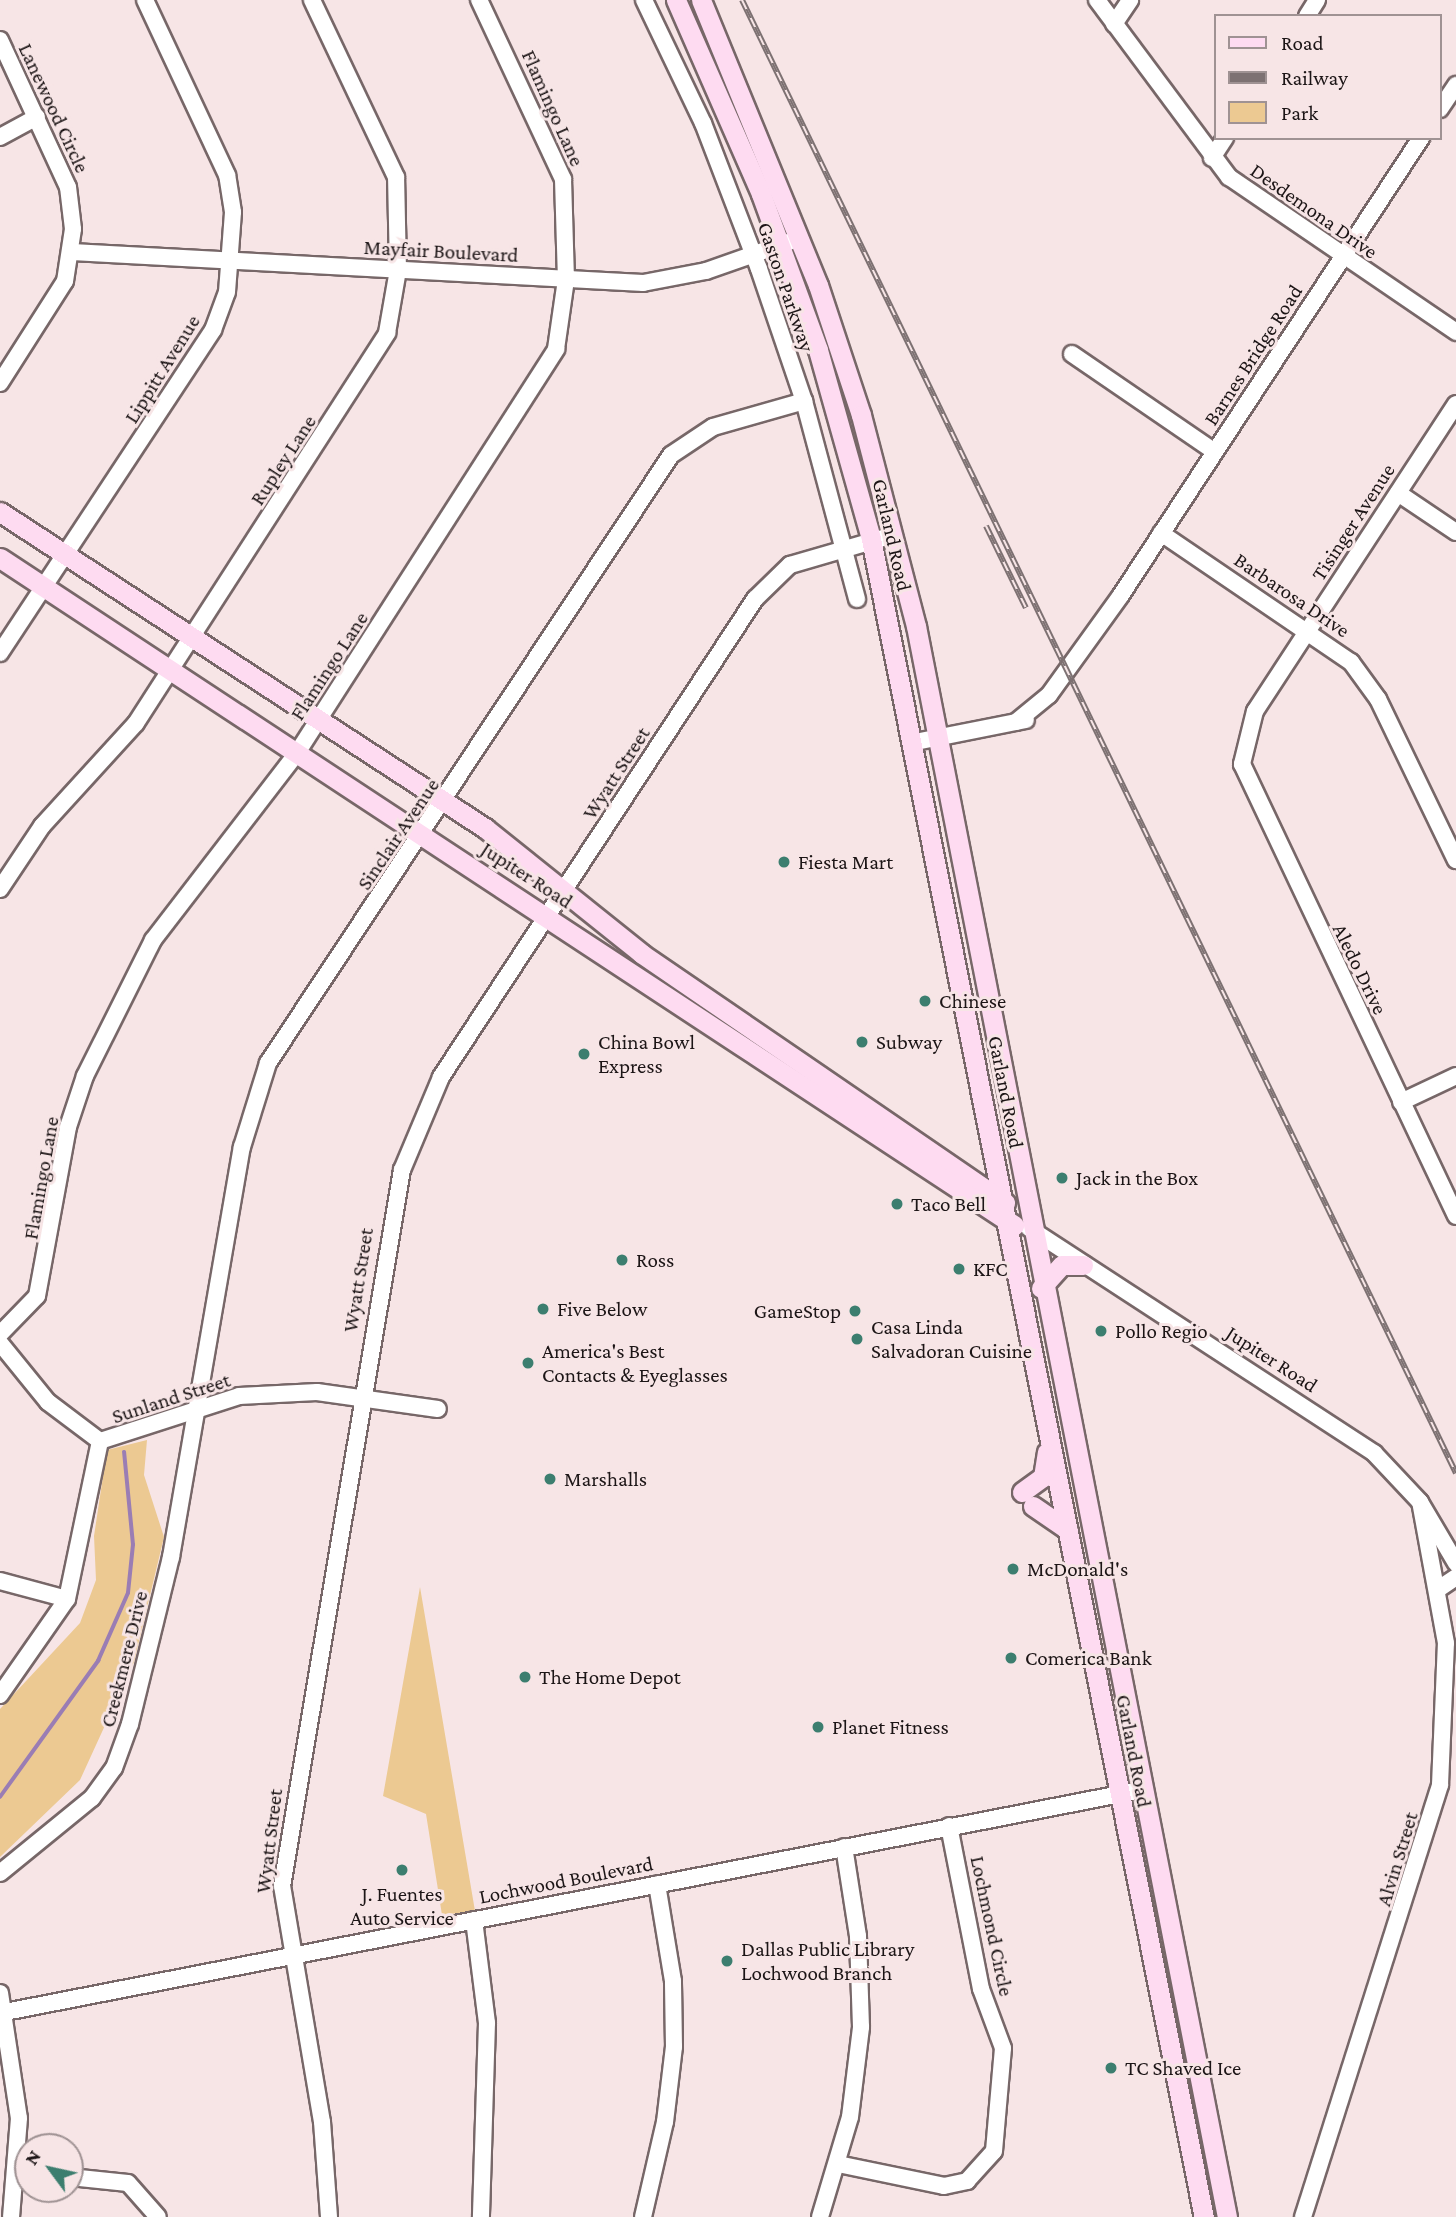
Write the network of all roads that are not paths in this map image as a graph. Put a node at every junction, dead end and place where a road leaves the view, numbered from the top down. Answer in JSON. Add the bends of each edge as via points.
{"nodes":[{"id":1,"x":145,"y":0,"type":"edge"},
{"id":2,"x":312,"y":0,"type":"edge"},
{"id":3,"x":479,"y":0,"type":"edge"},
{"id":4,"x":644,"y":0,"type":"edge"},
{"id":5,"x":676,"y":0,"type":"edge"},
{"id":6,"x":701,"y":0,"type":"edge"},
{"id":7,"x":1097,"y":0,"type":"edge"},
{"id":8,"x":1130,"y":0,"type":"edge"},
{"id":9,"x":1114,"y":24,"type":"junction"},
{"id":10,"x":0,"y":40,"type":"edge"},
{"id":11,"x":1456,"y":85,"type":"edge"},
{"id":12,"x":1442,"y":106,"type":"edge"},
{"id":13,"x":37,"y":117,"type":"junction"},
{"id":14,"x":0,"y":137,"type":"edge"},
{"id":15,"x":1225,"y":140,"type":"edge"},
{"id":16,"x":1420,"y":140,"type":"edge"},
{"id":17,"x":1212,"y":158,"type":"junction"},
{"id":18,"x":801,"y":237,"type":"junction"},
{"id":19,"x":780,"y":245,"type":"junction"},
{"id":20,"x":72,"y":252,"type":"junction"},
{"id":21,"x":754,"y":256,"type":"junction"},
{"id":22,"x":1342,"y":258,"type":"junction"},
{"id":23,"x":230,"y":263,"type":"junction"},
{"id":24,"x":398,"y":270,"type":"junction"},
{"id":25,"x":566,"y":280,"type":"junction"},
{"id":26,"x":1456,"y":332,"type":"edge"},
{"id":27,"x":1072,"y":354,"type":"dead end"},
{"id":28,"x":0,"y":383,"type":"edge"},
{"id":29,"x":804,"y":401,"type":"junction"},
{"id":30,"x":1456,"y":404,"type":"edge"},
{"id":31,"x":1215,"y":452,"type":"junction"},
{"id":32,"x":1398,"y":493,"type":"junction"},
{"id":33,"x":0,"y":512,"type":"edge"},
{"id":34,"x":1456,"y":532,"type":"edge"},
{"id":35,"x":1161,"y":533,"type":"junction"},
{"id":36,"x":893,"y":535,"type":"junction"},
{"id":37,"x":871,"y":539,"type":"junction"},
{"id":38,"x":844,"y":547,"type":"junction"},
{"id":39,"x":67,"y":556,"type":"junction"},
{"id":40,"x":0,"y":558,"type":"edge"},
{"id":41,"x":45,"y":588,"type":"junction"},
{"id":42,"x":857,"y":599,"type":"dead end"},
{"id":43,"x":1308,"y":629,"type":"junction"},
{"id":44,"x":193,"y":638,"type":"junction"},
{"id":45,"x":0,"y":653,"type":"edge"},
{"id":46,"x":171,"y":672,"type":"junction"},
{"id":47,"x":319,"y":719,"type":"junction"},
{"id":48,"x":938,"y":737,"type":"junction"},
{"id":49,"x":1245,"y":737,"type":"joint"},
{"id":50,"x":915,"y":742,"type":"junction"},
{"id":51,"x":297,"y":753,"type":"junction"},
{"id":52,"x":446,"y":801,"type":"junction"},
{"id":53,"x":422,"y":836,"type":"junction"},
{"id":54,"x":1456,"y":860,"type":"edge"},
{"id":55,"x":962,"y":865,"type":"junction"},
{"id":56,"x":938,"y":870,"type":"junction"},
{"id":57,"x":0,"y":889,"type":"edge"},
{"id":58,"x":565,"y":890,"type":"junction"},
{"id":59,"x":548,"y":914,"type":"junction"},
{"id":60,"x":678,"y":979,"type":"junction"},
{"id":61,"x":670,"y":1002,"type":"junction"},
{"id":62,"x":992,"y":1019,"type":"junction"},
{"id":63,"x":969,"y":1024,"type":"junction"},
{"id":64,"x":1456,"y":1076,"type":"edge"},
{"id":65,"x":850,"y":1095,"type":"junction"},
{"id":66,"x":1401,"y":1102,"type":"junction"},
{"id":67,"x":849,"y":1120,"type":"junction"},
{"id":68,"x":1002,"y":1200,"type":"junction"},
{"id":69,"x":1456,"y":1216,"type":"edge"},
{"id":70,"x":1006,"y":1223,"type":"junction"},
{"id":71,"x":1029,"y":1228,"type":"junction"},
{"id":72,"x":1083,"y":1265,"type":"junction"},
{"id":73,"x":1041,"y":1288,"type":"junction"},
{"id":74,"x":0,"y":1334,"type":"edge"},
{"id":75,"x":0,"y":1343,"type":"edge"},
{"id":76,"x":361,"y":1397,"type":"junction"},
{"id":77,"x":200,"y":1406,"type":"junction"},
{"id":78,"x":438,"y":1409,"type":"dead end"},
{"id":79,"x":1049,"y":1433,"type":"junction"},
{"id":80,"x":100,"y":1441,"type":"junction"},
{"id":81,"x":1420,"y":1502,"type":"junction"},
{"id":82,"x":1068,"y":1530,"type":"junction"},
{"id":83,"x":1456,"y":1563,"type":"edge"},
{"id":84,"x":1456,"y":1577,"type":"edge"},
{"id":85,"x":0,"y":1581,"type":"edge"},
{"id":86,"x":1456,"y":1586,"type":"edge"},
{"id":87,"x":1437,"y":1590,"type":"junction"},
{"id":88,"x":67,"y":1599,"type":"junction"},
{"id":89,"x":0,"y":1695,"type":"edge"},
{"id":90,"x":1141,"y":1790,"type":"junction"},
{"id":91,"x":1119,"y":1794,"type":"junction"},
{"id":92,"x":949,"y":1826,"type":"junction"},
{"id":93,"x":844,"y":1847,"type":"junction"},
{"id":94,"x":0,"y":1873,"type":"edge"},
{"id":95,"x":657,"y":1884,"type":"junction"},
{"id":96,"x":474,"y":1920,"type":"junction"},
{"id":97,"x":290,"y":1955,"type":"junction"},
{"id":98,"x":0,"y":1993,"type":"edge"},
{"id":99,"x":1,"y":2013,"type":"edge"},
{"id":100,"x":1187,"y":2014,"type":"junction"},
{"id":101,"x":1164,"y":2020,"type":"junction"},
{"id":102,"x":20,"y":2133,"type":"edge"},
{"id":103,"x":838,"y":2164,"type":"junction"},
{"id":104,"x":84,"y":2179,"type":"edge"},
{"id":105,"x":158,"y":2217,"type":"edge"},
{"id":106,"x":329,"y":2217,"type":"edge"},
{"id":107,"x":481,"y":2217,"type":"edge"},
{"id":108,"x":643,"y":2217,"type":"edge"},
{"id":109,"x":820,"y":2217,"type":"edge"},
{"id":110,"x":1204,"y":2217,"type":"edge"},
{"id":111,"x":1227,"y":2217,"type":"edge"},
{"id":112,"x":1303,"y":2217,"type":"edge"}],
"edges":[{"from":1,"to":23,"type":"street","name":"Lippitt Avenue","via":[[227,175],[233,212]]},
{"from":2,"to":24,"type":"street","name":"Rupley Lane","via":[[396,177]]},
{"from":3,"to":25,"type":"street","name":"Flamingo Lane","via":[[563,178]]},
{"from":4,"to":21,"type":"street","name":"Gaston Parkway","via":[[703,123]]},
{"from":5,"to":19,"type":"main road","name":"Garland Road"},
{"from":6,"to":18,"type":"main road","name":"Garland Road"},
{"from":7,"to":9,"type":"street","name":"Desdemona Drive"},
{"from":8,"to":9,"type":"street"},
{"from":9,"to":17,"type":"street","name":"Desdemona Drive"},
{"from":10,"to":13,"type":"street","name":"Lanewood Circle"},
{"from":11,"to":12,"type":"street"},
{"from":13,"to":14,"type":"street"},
{"from":13,"to":20,"type":"street","name":"Lanewood Circle","via":[[68,187]]},
{"from":15,"to":17,"type":"street"},
{"from":16,"to":22,"type":"street","name":"Barnes Bridge Road"},
{"from":17,"to":22,"type":"street","name":"Desdemona Drive","via":[[1255,200]]},
{"from":18,"to":19,"type":"street","name":"Mayfair Boulevard"},
{"from":18,"to":36,"type":"main road","name":"Garland Road"},
{"from":19,"to":21,"type":"street","name":"Mayfair Boulevard"},
{"from":19,"to":37,"type":"main road","name":"Garland Road","via":[[833,399]]},
{"from":20,"to":23,"type":"street","name":"Mayfair Boulevard"},
{"from":20,"to":28,"type":"street","name":"Lanewood Circle","via":[[60,291]]},
{"from":21,"to":25,"type":"street","name":"Mayfair Boulevard","via":[[667,280]]},
{"from":21,"to":29,"type":"street","name":"Gaston Parkway"},
{"from":22,"to":26,"type":"street","name":"Desdemona Drive"},
{"from":22,"to":31,"type":"street","name":"Barnes Bridge Road"},
{"from":23,"to":24,"type":"street","name":"Mayfair Boulevard"},
{"from":23,"to":39,"type":"street","name":"Lippitt Avenue","via":[[213,330]]},
{"from":24,"to":25,"type":"street","name":"Mayfair Boulevard"},
{"from":24,"to":44,"type":"street","name":"Rupley Lane","via":[[393,312],[378,353]]},
{"from":25,"to":47,"type":"street","name":"Flamingo Lane","via":[[556,349],[542,379]]},
{"from":27,"to":31,"type":"street"},
{"from":29,"to":38,"type":"street","name":"Gaston Parkway"},
{"from":29,"to":52,"type":"street","name":"Sinclair Avenue","via":[[713,427],[671,455]]},
{"from":30,"to":32,"type":"street","name":"Tisinger Avenue"},
{"from":31,"to":35,"type":"street","name":"Barnes Bridge Road"},
{"from":32,"to":34,"type":"street"},
{"from":32,"to":43,"type":"street","name":"Tisinger Avenue"},
{"from":33,"to":39,"type":"main road"},
{"from":35,"to":43,"type":"street","name":"Barbarosa Drive"},
{"from":35,"to":48,"type":"street","name":"Barnes Bridge Road","via":[[1064,692],[1035,718]]},
{"from":36,"to":37,"type":"street","name":"Wyatt Street"},
{"from":36,"to":48,"type":"main road","name":"Garland Road"},
{"from":37,"to":38,"type":"street","name":"Wyatt Street"},
{"from":37,"to":50,"type":"main road","name":"Garland Road"},
{"from":38,"to":42,"type":"street","name":"Gaston Parkway"},
{"from":38,"to":58,"type":"street","name":"Wyatt Street","via":[[790,565],[755,599]]},
{"from":39,"to":41,"type":"street","name":"Lippitt Avenue"},
{"from":39,"to":44,"type":"main road","name":"Jupiter Road"},
{"from":40,"to":41,"type":"main road","name":"Jupiter Road"},
{"from":41,"to":45,"type":"street","name":"Lippitt Avenue"},
{"from":41,"to":46,"type":"main road","name":"Jupiter Road"},
{"from":43,"to":49,"type":"street","name":"Tisinger Avenue"},
{"from":43,"to":54,"type":"street","name":"Barbarosa Drive","via":[[1367,680]]},
{"from":44,"to":46,"type":"street","name":"Rupley Lane"},
{"from":44,"to":47,"type":"main road","name":"Jupiter Road"},
{"from":46,"to":51,"type":"main road","name":"Jupiter Road"},
{"from":46,"to":57,"type":"street","name":"Rupley Lane","via":[[114,751],[42,826]]},
{"from":47,"to":51,"type":"street","name":"Flamingo Lane"},
{"from":47,"to":52,"type":"main road","name":"Jupiter Road"},
{"from":48,"to":50,"type":"street","name":"Barnes Bridge Road"},
{"from":48,"to":55,"type":"main road","name":"Garland Road"},
{"from":49,"to":66,"type":"street","name":"Aledo Drive","via":[[1242,764],[1251,792]]},
{"from":50,"to":56,"type":"main road","name":"Garland Road"},
{"from":51,"to":53,"type":"main road","name":"Jupiter Road"},
{"from":51,"to":74,"type":"street","name":"Flamingo Lane","via":[[239,834],[185,893],[147,953],[85,1076],[68,1127],[37,1296]]},
{"from":52,"to":53,"type":"street","name":"Sinclair Avenue"},
{"from":52,"to":58,"type":"main road","name":"Jupiter Road"},
{"from":53,"to":59,"type":"main road","name":"Jupiter Road"},
{"from":53,"to":77,"type":"street","name":"Sinclair Avenue","via":[[268,1063],[242,1147]]},
{"from":55,"to":56,"type":"main road"},
{"from":55,"to":62,"type":"main road","name":"Garland Road"},
{"from":56,"to":63,"type":"main road","name":"Garland Road"},
{"from":58,"to":59,"type":"street","name":"Wyatt Street"},
{"from":58,"to":60,"type":"main road","name":"Jupiter Road"},
{"from":59,"to":61,"type":"main road","name":"Jupiter Road"},
{"from":59,"to":76,"type":"street","name":"Wyatt Street","via":[[441,1077],[418,1125],[392,1206]]},
{"from":60,"to":61,"type":"main road"},
{"from":60,"to":65,"type":"main road","name":"Jupiter Road"},
{"from":61,"to":67,"type":"main road","name":"Jupiter Road"},
{"from":62,"to":63,"type":"main road"},
{"from":62,"to":71,"type":"main road","name":"Garland Road"},
{"from":63,"to":68,"type":"main road","name":"Garland Road"},
{"from":64,"to":66,"type":"street"},
{"from":65,"to":67,"type":"main road"},
{"from":65,"to":68,"type":"main road","name":"Jupiter Road"},
{"from":66,"to":69,"type":"street","name":"Aledo Drive"},
{"from":67,"to":70,"type":"main road","name":"Jupiter Road"},
{"from":68,"to":70,"type":"main road","name":"Garland Road"},
{"from":68,"to":71,"type":"main road","name":"Jupiter Road"},
{"from":70,"to":71,"type":"main road","name":"Jupiter Road"},
{"from":70,"to":79,"type":"main road","name":"Garland Road"},
{"from":71,"to":72,"type":"street","name":"Jupiter Road"},
{"from":71,"to":73,"type":"main road","name":"Garland Road"},
{"from":72,"to":73,"type":"main road","via":[[1062,1265]]},
{"from":72,"to":81,"type":"street","name":"Jupiter Road","via":[[1374,1453]]},
{"from":73,"to":90,"type":"main road","name":"Garland Road"},
{"from":75,"to":80,"type":"street","name":"Sunland Street","via":[[48,1402]]},
{"from":76,"to":77,"type":"street","name":"Sunland Street","via":[[285,1392]]},
{"from":76,"to":78,"type":"street","name":"Sunland Street"},
{"from":76,"to":97,"type":"street","name":"Wyatt Street","via":[[286,1847],[283,1918]]},
{"from":77,"to":80,"type":"street","name":"Sunland Street"},
{"from":77,"to":94,"type":"street","name":"Creekmere Drive","via":[[171,1557],[114,1768],[92,1798]]},
{"from":79,"to":82,"type":"main road","name":"Garland Road"},
{"from":79,"to":82,"type":"main road","via":[[1042,1477],[1027,1499]]},
{"from":80,"to":88,"type":"street"},
{"from":81,"to":83,"type":"street","name":"Jupiter Road"},
{"from":81,"to":87,"type":"street","name":"Alvin Street"},
{"from":82,"to":91,"type":"main road","name":"Garland Road"},
{"from":84,"to":87,"type":"street"},
{"from":85,"to":88,"type":"street"},
{"from":86,"to":87,"type":"street"},
{"from":87,"to":112,"type":"street","name":"Alvin Street","via":[[1448,1699],[1440,1785]]},
{"from":88,"to":89,"type":"street"},
{"from":90,"to":91,"type":"street","name":"Lochwood Boulevard"},
{"from":90,"to":100,"type":"main road","name":"Garland Road"},
{"from":91,"to":92,"type":"street","name":"Lochwood Boulevard"},
{"from":91,"to":101,"type":"main road","name":"Garland Road"},
{"from":92,"to":93,"type":"street","name":"Lochwood Boulevard"},
{"from":92,"to":103,"type":"street","name":"Lochmond Circle","via":[[981,1989],[1003,2048],[995,2151],[967,2181],[944,2186]]},
{"from":93,"to":95,"type":"street","name":"Lochwood Boulevard"},
{"from":93,"to":103,"type":"street","via":[[858,1936],[861,2027]]},
{"from":95,"to":96,"type":"street","name":"Lochwood Boulevard"},
{"from":95,"to":108,"type":"street","via":[[673,1981],[674,2047],[665,2122]]},
{"from":96,"to":97,"type":"street","name":"Lochwood Boulevard"},
{"from":96,"to":107,"type":"street","via":[[487,2022]]},
{"from":97,"to":99,"type":"street","name":"Lochwood Boulevard"},
{"from":97,"to":106,"type":"street","name":"Wyatt Street","via":[[322,2122]]},
{"from":98,"to":99,"type":"street"},
{"from":99,"to":102,"type":"street"},
{"from":100,"to":101,"type":"main road"},
{"from":100,"to":111,"type":"main road","name":"Garland Road"},
{"from":101,"to":110,"type":"main road","name":"Garland Road"},
{"from":103,"to":109,"type":"street"},
{"from":104,"to":105,"type":"street","via":[[128,2183]]}]}
